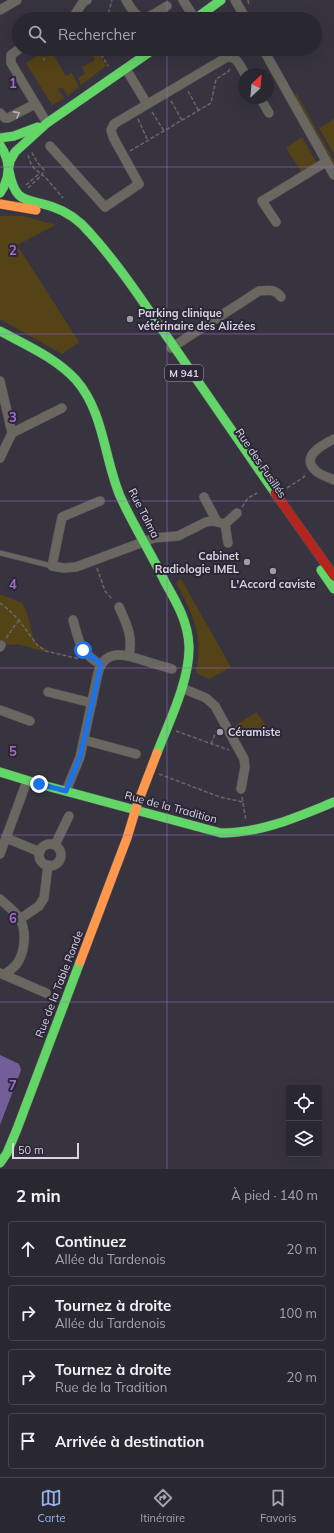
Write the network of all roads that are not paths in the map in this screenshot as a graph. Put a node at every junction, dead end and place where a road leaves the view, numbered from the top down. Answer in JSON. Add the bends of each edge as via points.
{"nodes":[{"id":1,"x":17,"y":0,"type":"edge"},
{"id":2,"x":87,"y":0,"type":"edge"},
{"id":3,"x":126,"y":0,"type":"edge"},
{"id":4,"x":183,"y":0,"type":"edge"},
{"id":5,"x":222,"y":0,"type":"edge"},
{"id":6,"x":235,"y":0,"type":"edge"},
{"id":7,"x":167,"y":6,"type":"dead end"},
{"id":8,"x":0,"y":10,"type":"edge"},
{"id":9,"x":77,"y":12,"type":"edge"},
{"id":10,"x":133,"y":12,"type":"edge"},
{"id":11,"x":158,"y":12,"type":"edge"},
{"id":12,"x":191,"y":12,"type":"edge"},
{"id":13,"x":205,"y":12,"type":"edge"},
{"id":14,"x":242,"y":12,"type":"edge"},
{"id":15,"x":12,"y":54,"type":"edge"},
{"id":16,"x":144,"y":56,"type":"edge"},
{"id":17,"x":267,"y":56,"type":"edge"},
{"id":18,"x":126,"y":68,"type":"junction"},
{"id":19,"x":241,"y":68,"type":"edge"},
{"id":20,"x":35,"y":104,"type":"junction"},
{"id":21,"x":147,"y":104,"type":"junction"},
{"id":22,"x":264,"y":104,"type":"edge"},
{"id":23,"x":0,"y":113,"type":"edge"},
{"id":24,"x":269,"y":113,"type":"dead end"},
{"id":25,"x":47,"y":124,"type":"junction"},
{"id":26,"x":0,"y":138,"type":"edge"},
{"id":27,"x":0,"y":145,"type":"edge"},
{"id":28,"x":50,"y":146,"type":"dead end"},
{"id":29,"x":326,"y":162,"type":"junction"},
{"id":30,"x":9,"y":169,"type":"junction"},
{"id":31,"x":334,"y":175,"type":"edge"},
{"id":32,"x":0,"y":193,"type":"edge"},
{"id":33,"x":0,"y":204,"type":"edge"},
{"id":34,"x":276,"y":222,"type":"dead end"},
{"id":35,"x":281,"y":297,"type":"dead end"},
{"id":36,"x":0,"y":331,"type":"edge"},
{"id":37,"x":171,"y":348,"type":"junction"},
{"id":38,"x":0,"y":381,"type":"edge"},
{"id":39,"x":62,"y":408,"type":"dead end"},
{"id":40,"x":12,"y":434,"type":"junction"},
{"id":41,"x":334,"y":439,"type":"edge"},
{"id":42,"x":0,"y":458,"type":"edge"},
{"id":43,"x":334,"y":480,"type":"edge"},
{"id":44,"x":204,"y":497,"type":"dead end"},
{"id":45,"x":100,"y":502,"type":"dead end"},
{"id":46,"x":237,"y":513,"type":"road end"},
{"id":47,"x":221,"y":523,"type":"junction"},
{"id":48,"x":145,"y":542,"type":"junction"},
{"id":49,"x":228,"y":543,"type":"dead end"},
{"id":50,"x":0,"y":553,"type":"edge"},
{"id":51,"x":52,"y":566,"type":"junction"},
{"id":52,"x":334,"y":576,"type":"edge"},
{"id":53,"x":334,"y":589,"type":"edge"},
{"id":54,"x":119,"y":607,"type":"road end"},
{"id":55,"x":73,"y":620,"type":"dead end"},
{"id":56,"x":129,"y":656,"type":"junction"},
{"id":57,"x":101,"y":664,"type":"junction"},
{"id":58,"x":172,"y":669,"type":"dead end"},
{"id":59,"x":182,"y":688,"type":"junction"},
{"id":60,"x":48,"y":692,"type":"dead end"},
{"id":61,"x":92,"y":703,"type":"junction"},
{"id":62,"x":0,"y":710,"type":"edge"},
{"id":63,"x":30,"y":721,"type":"dead end"},
{"id":64,"x":84,"y":740,"type":"junction"},
{"id":65,"x":136,"y":754,"type":"dead end"},
{"id":66,"x":0,"y":772,"type":"edge"},
{"id":67,"x":28,"y":781,"type":"junction"},
{"id":68,"x":241,"y":789,"type":"road end"},
{"id":69,"x":66,"y":791,"type":"junction"},
{"id":70,"x":334,"y":802,"type":"edge"},
{"id":71,"x":136,"y":810,"type":"junction"},
{"id":72,"x":69,"y":816,"type":"dead end"},
{"id":73,"x":6,"y":838,"type":"junction"},
{"id":74,"x":55,"y":845,"type":"junction"},
{"id":75,"x":40,"y":852,"type":"junction"},
{"id":76,"x":0,"y":854,"type":"edge"},
{"id":77,"x":48,"y":865,"type":"junction"},
{"id":78,"x":0,"y":899,"type":"edge"},
{"id":79,"x":20,"y":919,"type":"junction"},
{"id":80,"x":2,"y":974,"type":"edge"},
{"id":81,"x":46,"y":993,"type":"dead end"},
{"id":82,"x":0,"y":1163,"type":"edge"}],
"edges":[{"from":1,"to":8,"type":"street"},
{"from":2,"to":9,"type":"street"},
{"from":3,"to":10,"type":"street"},
{"from":4,"to":12,"type":"street"},
{"from":5,"to":13,"type":"main road"},
{"from":6,"to":14,"type":"street"},
{"from":7,"to":11,"type":"street"},
{"from":15,"to":20,"type":"street","via":[[11,63]]},
{"from":16,"to":18,"type":"main road"},
{"from":17,"to":29,"type":"street"},
{"from":18,"to":21,"type":"street"},
{"from":18,"to":25,"type":"main road"},
{"from":19,"to":21,"type":"street","via":[[236,59],[227,57]]},
{"from":23,"to":20,"type":"street","one_way":true,"via":[[5,118],[12,117]]},
{"from":20,"to":25,"type":"street"},
{"from":21,"to":28,"type":"street","via":[[112,126],[111,134],[140,184],[105,207]]},
{"from":22,"to":24,"type":"street"},
{"from":25,"to":26,"type":"main road","via":[[14,136]]},
{"from":25,"to":30,"type":"main road","via":[[15,152]]},
{"from":27,"to":30,"type":"main road"},
{"from":29,"to":31,"type":"street"},
{"from":29,"to":34,"type":"street","via":[[262,201]]},
{"from":30,"to":32,"type":"main road","via":[[6,185]]},
{"from":30,"to":37,"type":"main road","name":"Rue des Fusillés","number":"M 941","via":[[12,185],[20,197],[60,209],[82,224],[109,256]]},
{"from":33,"to":37,"type":"main road","name":"Rue des Fusillés","number":"M 941","via":[[55,213],[74,224]]},
{"from":35,"to":37,"type":"street","via":[[277,292],[270,290],[259,291]]},
{"from":36,"to":48,"type":"main road","name":"Rue Talma","via":[[64,367],[84,388],[93,407],[120,495]]},
{"from":37,"to":52,"type":"main road","name":"Rue des Fusillés","number":"M 941"},
{"from":37,"to":53,"type":"main road","name":"Rue des Fusillés","number":"M 941"},
{"from":38,"to":40,"type":"street"},
{"from":39,"to":40,"type":"street"},
{"from":40,"to":42,"type":"street"},
{"from":41,"to":43,"type":"street","via":[[316,448],[311,458],[311,464],[317,472]]},
{"from":44,"to":47,"type":"street"},
{"from":45,"to":51,"type":"street","via":[[62,517]]},
{"from":46,"to":47,"type":"street","via":[[228,523]]},
{"from":47,"to":48,"type":"street","via":[[206,522],[178,536],[159,537]]},
{"from":47,"to":49,"type":"street"},
{"from":48,"to":51,"type":"street","via":[[71,568]]},
{"from":48,"to":59,"type":"main road","name":"Rue Talma","via":[[187,628],[189,663]]},
{"from":50,"to":51,"type":"lane"},
{"from":54,"to":56,"type":"street","via":[[131,636]]},
{"from":55,"to":57,"type":"street","via":[[83,650]]},
{"from":56,"to":57,"type":"street","via":[[112,656]]},
{"from":56,"to":58,"type":"street"},
{"from":57,"to":61,"type":"street"},
{"from":59,"to":68,"type":"street","via":[[206,698],[215,706],[243,756],[245,767]]},
{"from":59,"to":71,"type":"main road","name":"Rue Talma"},
{"from":60,"to":61,"type":"street"},
{"from":61,"to":64,"type":"street"},
{"from":62,"to":63,"type":"street"},
{"from":64,"to":65,"type":"street"},
{"from":64,"to":69,"type":"street"},
{"from":66,"to":67,"type":"main road","name":"Rue de la Tradition"},
{"from":67,"to":69,"type":"main road","name":"Rue de la Tradition"},
{"from":67,"to":73,"type":"street"},
{"from":69,"to":71,"type":"main road","name":"Rue de la Tradition"},
{"from":70,"to":71,"type":"main road","name":"Rue de la Tradition","via":[[248,833],[220,833]]},
{"from":71,"to":82,"type":"main road","name":"Rue de la Table Ronde","via":[[17,1129]]},
{"from":72,"to":74,"type":"street"},
{"from":73,"to":75,"type":"street"},
{"from":73,"to":76,"type":"street"},
{"from":74,"to":75,"type":"street","via":[[46,845]]},
{"from":74,"to":77,"type":"street","via":[[60,849],[60,858],[54,864]]},
{"from":75,"to":77,"type":"street","via":[[41,860]]},
{"from":77,"to":79,"type":"street","via":[[43,900],[39,906]]},
{"from":78,"to":79,"type":"street"},
{"from":79,"to":80,"type":"street","via":[[24,938],[21,954],[16,964]]},
{"from":80,"to":81,"type":"street"}]}
